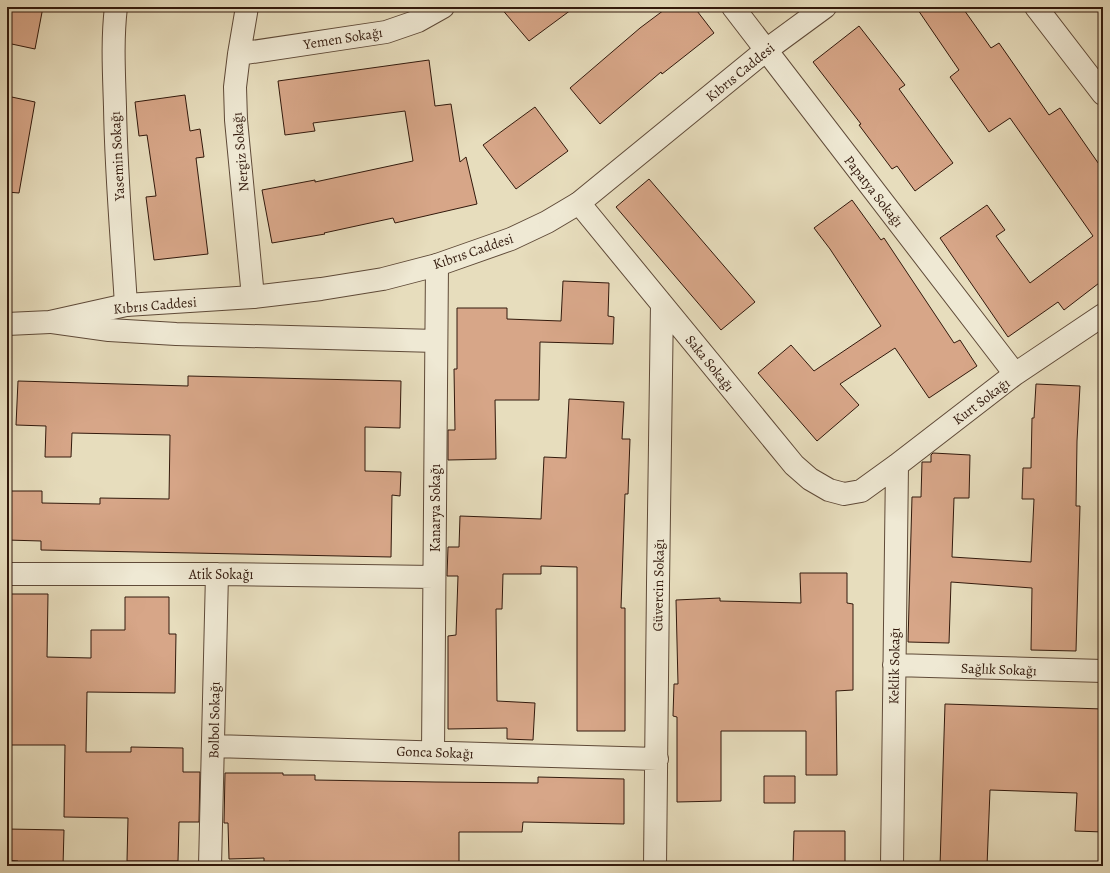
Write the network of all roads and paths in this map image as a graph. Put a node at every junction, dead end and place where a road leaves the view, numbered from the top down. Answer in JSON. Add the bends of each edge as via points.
{"nodes":[{"id":1,"x":116,"y":7,"type":"edge"},
{"id":2,"x":247,"y":7,"type":"edge"},
{"id":3,"x":443,"y":7,"type":"edge"},
{"id":4,"x":733,"y":7,"type":"edge"},
{"id":5,"x":825,"y":7,"type":"edge"},
{"id":6,"x":1036,"y":7,"type":"edge"},
{"id":7,"x":766,"y":50,"type":"junction"},
{"id":8,"x":239,"y":54,"type":"junction"},
{"id":9,"x":1103,"y":94,"type":"edge"},
{"id":10,"x":579,"y":203,"type":"junction"},
{"id":11,"x":437,"y":265,"type":"junction"},
{"id":12,"x":253,"y":297,"type":"junction"},
{"id":13,"x":662,"y":304,"type":"junction"},
{"id":14,"x":126,"y":305,"type":"junction"},
{"id":15,"x":1103,"y":315,"type":"edge"},
{"id":16,"x":50,"y":322,"type":"junction"},
{"id":17,"x":7,"y":324,"type":"edge"},
{"id":18,"x":436,"y":341,"type":"junction"},
{"id":19,"x":1015,"y":374,"type":"junction"},
{"id":20,"x":897,"y":465,"type":"junction"},
{"id":21,"x":861,"y":491,"type":"joint"},
{"id":22,"x":7,"y":574,"type":"edge"},
{"id":23,"x":217,"y":574,"type":"junction"},
{"id":24,"x":434,"y":577,"type":"junction"},
{"id":25,"x":894,"y":665,"type":"junction"},
{"id":26,"x":1103,"y":671,"type":"edge"},
{"id":27,"x":213,"y":746,"type":"junction"},
{"id":28,"x":433,"y":752,"type":"junction"},
{"id":29,"x":657,"y":759,"type":"junction"},
{"id":30,"x":210,"y":866,"type":"edge"},
{"id":31,"x":655,"y":866,"type":"edge"},
{"id":32,"x":892,"y":866,"type":"edge"}],
"edges":[{"from":1,"to":14,"type":"street","name":"Yasemin Sokağı","via":[[116,162]]},
{"from":2,"to":8,"type":"street","name":"Nergiz Sokağı"},
{"from":3,"to":8,"type":"street","name":"Yemen Sokağı","via":[[418,21],[386,32]]},
{"from":4,"to":7,"type":"street","name":"Papatya Sokağı"},
{"from":5,"to":7,"type":"street","name":"Kıbrıs Caddesi"},
{"from":6,"to":9,"type":"street"},
{"from":7,"to":10,"type":"street","name":"Kıbrıs Caddesi"},
{"from":7,"to":19,"type":"street","name":"Papatya Sokağı"},
{"from":8,"to":12,"type":"street","name":"Nergiz Sokağı","via":[[236,120]]},
{"from":10,"to":11,"type":"street","name":"Kıbrıs Caddesi","via":[[511,239]]},
{"from":10,"to":13,"type":"street","name":"Saka Sokağı"},
{"from":11,"to":12,"type":"street","name":"Kıbrıs Caddesi","via":[[383,279]]},
{"from":11,"to":18,"type":"street","name":"Kanarya Sokağı"},
{"from":12,"to":14,"type":"street","name":"Kıbrıs Caddesi"},
{"from":13,"to":21,"type":"street","name":"Saka Sokağı","via":[[794,465],[810,479],[829,490],[844,494]]},
{"from":13,"to":29,"type":"street","name":"Güvercin Sokağı"},
{"from":14,"to":16,"type":"street","name":"Kıbrıs Caddesi"},
{"from":15,"to":19,"type":"street","name":"Kurt Sokağı"},
{"from":16,"to":17,"type":"street","name":"Kıbrıs Caddesi"},
{"from":16,"to":18,"type":"street","name":"Kıbrıs Caddesi","via":[[109,330],[176,334]]},
{"from":18,"to":24,"type":"street","name":"Kanarya Sokağı"},
{"from":19,"to":20,"type":"street","name":"Kurt Sokağı"},
{"from":20,"to":21,"type":"street","name":"Kurt Sokağı"},
{"from":20,"to":25,"type":"street","name":"Keklik Sokağı"},
{"from":22,"to":23,"type":"street","name":"Atik Sokağı"},
{"from":23,"to":24,"type":"street","name":"Atik Sokağı"},
{"from":23,"to":27,"type":"street","name":"Bolbol Sokağı"},
{"from":24,"to":28,"type":"street","name":"Kanarya Sokağı"},
{"from":25,"to":26,"type":"street","name":"Sağlık Sokağı"},
{"from":25,"to":32,"type":"street","name":"Keklik Sokağı"},
{"from":27,"to":28,"type":"street","name":"Gonca Sokağı"},
{"from":27,"to":30,"type":"street","name":"Bolbol Sokağı"},
{"from":28,"to":29,"type":"street","name":"Gonca Sokağı"},
{"from":29,"to":31,"type":"street","name":"Güvercin Sokağı"}]}
